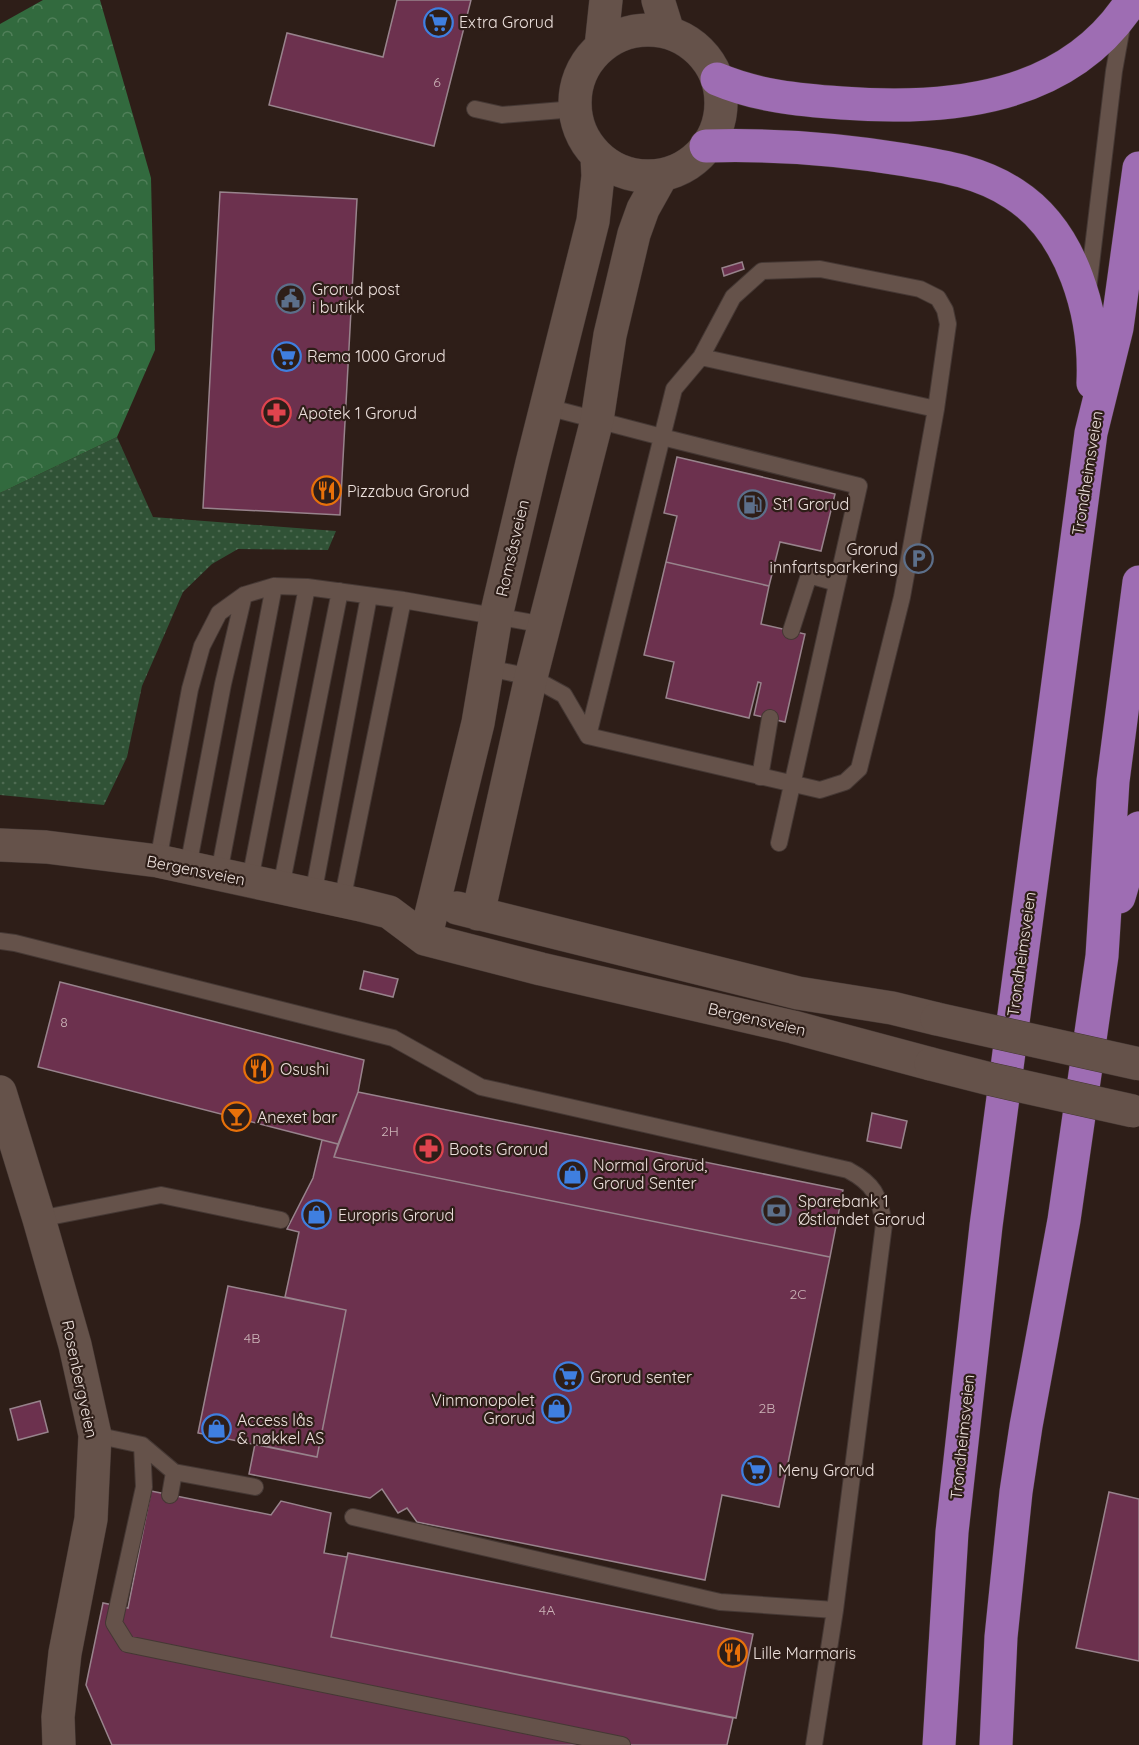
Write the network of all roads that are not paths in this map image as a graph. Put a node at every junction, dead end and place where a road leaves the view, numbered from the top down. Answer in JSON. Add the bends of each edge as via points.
{"nodes":[{"id":1,"x":606,"y":0,"type":"edge"},
{"id":2,"x":658,"y":0,"type":"edge"},
{"id":3,"x":1129,"y":6,"type":"edge"},
{"id":4,"x":668,"y":33,"type":"junction"},
{"id":5,"x":601,"y":46,"type":"junction"},
{"id":6,"x":717,"y":79,"type":"junction"},
{"id":7,"x":476,"y":109,"type":"dead end"},
{"id":8,"x":575,"y":109,"type":"junction"},
{"id":9,"x":706,"y":146,"type":"junction"},
{"id":10,"x":597,"y":157,"type":"junction"},
{"id":11,"x":1139,"y":168,"type":"edge"},
{"id":12,"x":662,"y":175,"type":"junction"},
{"id":13,"x":1086,"y":311,"type":"junction"},
{"id":14,"x":701,"y":357,"type":"junction"},
{"id":15,"x":547,"y":407,"type":"junction"},
{"id":16,"x":936,"y":409,"type":"junction"},
{"id":17,"x":597,"y":420,"type":"junction"},
{"id":18,"x":1091,"y":433,"type":"junction"},
{"id":19,"x":662,"y":437,"type":"junction"},
{"id":20,"x":1139,"y":582,"type":"edge"},
{"id":21,"x":837,"y":583,"type":"junction"},
{"id":22,"x":274,"y":586,"type":"junction"},
{"id":23,"x":307,"y":587,"type":"junction"},
{"id":24,"x":340,"y":591,"type":"junction"},
{"id":25,"x":244,"y":595,"type":"junction"},
{"id":26,"x":369,"y":596,"type":"junction"},
{"id":27,"x":403,"y":600,"type":"junction"},
{"id":28,"x":496,"y":616,"type":"junction"},
{"id":29,"x":545,"y":625,"type":"junction"},
{"id":30,"x":791,"y":631,"type":"dead end"},
{"id":31,"x":488,"y":668,"type":"junction"},
{"id":32,"x":531,"y":677,"type":"junction"},
{"id":33,"x":770,"y":718,"type":"dead end"},
{"id":34,"x":588,"y":736,"type":"junction"},
{"id":35,"x":760,"y":777,"type":"junction"},
{"id":36,"x":791,"y":784,"type":"junction"},
{"id":37,"x":1139,"y":828,"type":"edge"},
{"id":38,"x":779,"y":843,"type":"dead end"},
{"id":39,"x":0,"y":845,"type":"edge"},
{"id":40,"x":173,"y":864,"type":"junction"},
{"id":41,"x":235,"y":877,"type":"junction"},
{"id":42,"x":281,"y":887,"type":"junction"},
{"id":43,"x":328,"y":898,"type":"junction"},
{"id":44,"x":434,"y":902,"type":"junction"},
{"id":45,"x":389,"y":912,"type":"junction"},
{"id":46,"x":478,"y":914,"type":"junction"},
{"id":47,"x":425,"y":939,"type":"junction"},
{"id":48,"x":0,"y":941,"type":"edge"},
{"id":49,"x":469,"y":951,"type":"junction"},
{"id":50,"x":1102,"y":956,"type":"junction"},
{"id":51,"x":1139,"y":1064,"type":"edge"},
{"id":52,"x":0,"y":1092,"type":"edge"},
{"id":53,"x":1136,"y":1112,"type":"edge"},
{"id":54,"x":39,"y":1219,"type":"junction"},
{"id":55,"x":281,"y":1220,"type":"dead end"},
{"id":56,"x":95,"y":1435,"type":"junction"},
{"id":57,"x":142,"y":1445,"type":"junction"},
{"id":58,"x":174,"y":1472,"type":"junction"},
{"id":59,"x":255,"y":1487,"type":"dead end"},
{"id":60,"x":170,"y":1495,"type":"dead end"},
{"id":61,"x":353,"y":1517,"type":"dead end"},
{"id":62,"x":835,"y":1610,"type":"junction"},
{"id":63,"x":59,"y":1745,"type":"edge"},
{"id":64,"x":622,"y":1745,"type":"edge"},
{"id":65,"x":814,"y":1745,"type":"edge"},
{"id":66,"x":939,"y":1745,"type":"edge"},
{"id":67,"x":996,"y":1745,"type":"edge"}],
"edges":[{"from":1,"to":5,"type":"street"},
{"from":2,"to":4,"type":"street"},
{"from":3,"to":6,"type":"highway","via":[[1102,37],[1064,67],[1033,84],[992,96],[934,104],[870,105],[776,96]]},
{"from":3,"to":13,"type":"lane","via":[[1114,71]]},
{"from":4,"to":5,"type":"street","via":[[633,31]]},
{"from":4,"to":6,"type":"street","via":[[698,50]]},
{"from":5,"to":8,"type":"street","via":[[586,64],[577,86]]},
{"from":6,"to":9,"type":"street","via":[[721,102],[717,126]]},
{"from":7,"to":8,"type":"lane","via":[[502,115]]},
{"from":8,"to":10,"type":"street","via":[[579,128]]},
{"from":9,"to":12,"type":"street","via":[[694,160]]},
{"from":9,"to":13,"type":"highway","via":[[855,153],[926,163],[982,177],[1014,194],[1047,225],[1071,262]]},
{"from":10,"to":12,"type":"street","via":[[640,176]]},
{"from":10,"to":15,"type":"street","name":"Romsåsveien","via":[[593,221]]},
{"from":11,"to":18,"type":"highway","name":"Trondheimsveien","via":[[1117,328]]},
{"from":12,"to":17,"type":"street","via":[[634,234],[610,335]]},
{"from":13,"to":18,"type":"highway","via":[[1094,373]]},
{"from":14,"to":16,"type":"lane"},
{"from":14,"to":16,"type":"lane","via":[[733,297],[762,271],[820,269],[920,289],[938,298],[948,324]]},
{"from":14,"to":19,"type":"lane","via":[[674,389]]},
{"from":15,"to":17,"type":"lane"},
{"from":15,"to":28,"type":"street","name":"Romsåsveien"},
{"from":16,"to":36,"type":"lane","via":[[902,597],[859,769],[845,782],[820,790]]},
{"from":17,"to":19,"type":"lane"},
{"from":17,"to":29,"type":"street"},
{"from":18,"to":66,"type":"highway","name":"Trondheimsveien","via":[[975,1318],[952,1532]]},
{"from":19,"to":21,"type":"lane","via":[[859,486]]},
{"from":19,"to":34,"type":"lane"},
{"from":20,"to":50,"type":"highway","via":[[1113,781]]},
{"from":21,"to":30,"type":"lane","via":[[808,575]]},
{"from":21,"to":36,"type":"lane"},
{"from":22,"to":23,"type":"lane"},
{"from":22,"to":25,"type":"lane"},
{"from":22,"to":41,"type":"lane"},
{"from":23,"to":24,"type":"lane"},
{"from":23,"to":41,"type":"lane"},
{"from":24,"to":26,"type":"lane"},
{"from":24,"to":42,"type":"lane"},
{"from":25,"to":40,"type":"lane"},
{"from":25,"to":40,"type":"lane","via":[[219,613],[202,646],[188,700]]},
{"from":26,"to":27,"type":"lane"},
{"from":26,"to":43,"type":"lane"},
{"from":27,"to":28,"type":"lane"},
{"from":27,"to":43,"type":"lane"},
{"from":28,"to":29,"type":"lane"},
{"from":28,"to":31,"type":"street","name":"Romsåsveien"},
{"from":29,"to":32,"type":"street"},
{"from":31,"to":32,"type":"lane"},
{"from":31,"to":44,"type":"street","name":"Romsåsveien"},
{"from":32,"to":34,"type":"lane","via":[[564,695]]},
{"from":32,"to":46,"type":"street"},
{"from":33,"to":35,"type":"lane"},
{"from":34,"to":35,"type":"lane"},
{"from":35,"to":36,"type":"lane"},
{"from":36,"to":38,"type":"lane"},
{"from":37,"to":50,"type":"highway"},
{"from":39,"to":40,"type":"street","name":"Bergensveien","via":[[46,847]]},
{"from":40,"to":41,"type":"street","name":"Bergensveien"},
{"from":41,"to":42,"type":"street","name":"Bergensveien"},
{"from":42,"to":43,"type":"street","name":"Bergensveien"},
{"from":43,"to":45,"type":"street","name":"Bergensveien"},
{"from":44,"to":45,"type":"street","name":"Bergensveien"},
{"from":44,"to":46,"type":"street","name":"Bergensveien"},
{"from":44,"to":47,"type":"street","name":"Romsåsveien"},
{"from":45,"to":47,"type":"street","name":"Bergensveien"},
{"from":46,"to":49,"type":"street"},
{"from":46,"to":51,"type":"street","name":"Bergensveien","bridge":true,"via":[[798,993],[892,1008]]},
{"from":47,"to":49,"type":"street","name":"Bergensveien"},
{"from":48,"to":62,"type":"lane","via":[[393,1038],[481,1087],[848,1170],[863,1178],[881,1204],[884,1224]]},
{"from":49,"to":53,"type":"street","name":"Bergensveien","bridge":true},
{"from":50,"to":67,"type":"highway","via":[[1064,1220],[1016,1492],[1001,1637]]},
{"from":52,"to":54,"type":"street","name":"Rosenbergveien"},
{"from":54,"to":55,"type":"lane","via":[[161,1195]]},
{"from":54,"to":56,"type":"street","name":"Rosenbergveien","via":[[75,1345]]},
{"from":56,"to":57,"type":"lane"},
{"from":56,"to":63,"type":"street","name":"Rosenbergveien","via":[[91,1519],[65,1653]]},
{"from":57,"to":58,"type":"lane"},
{"from":57,"to":64,"type":"lane","via":[[144,1487],[114,1623],[127,1644]]},
{"from":58,"to":59,"type":"lane"},
{"from":58,"to":60,"type":"lane"},
{"from":61,"to":62,"type":"lane","via":[[720,1602]]},
{"from":62,"to":65,"type":"lane"}]}
